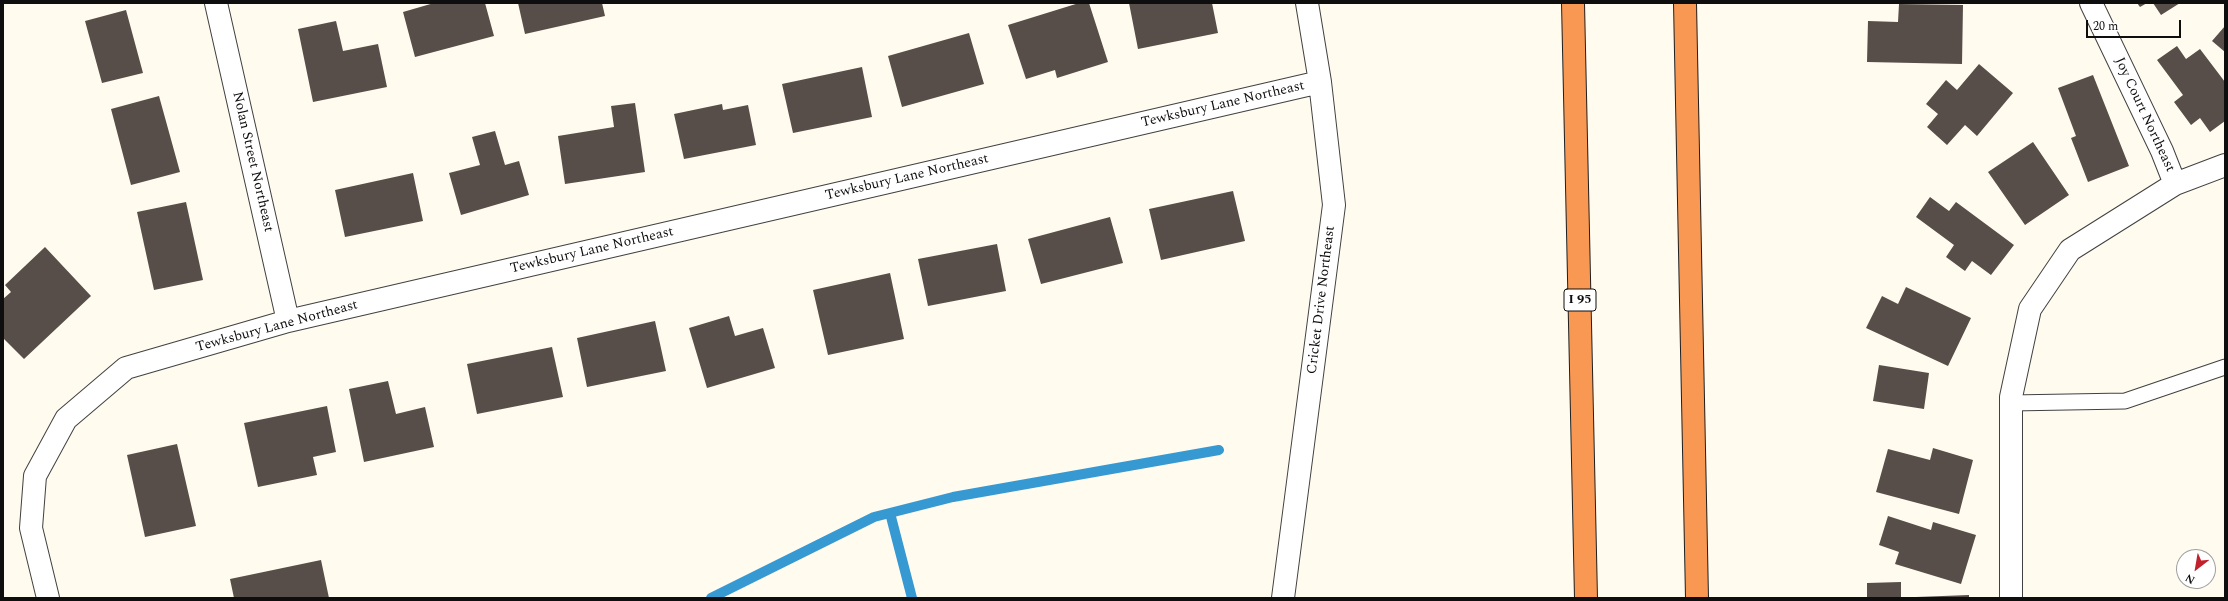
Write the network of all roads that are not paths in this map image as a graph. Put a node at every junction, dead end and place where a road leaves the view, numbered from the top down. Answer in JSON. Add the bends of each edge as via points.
{"nodes":[{"id":1,"x":216,"y":3,"type":"edge"},
{"id":2,"x":1307,"y":3,"type":"edge"},
{"id":3,"x":1573,"y":3,"type":"edge"},
{"id":4,"x":1684,"y":3,"type":"edge"},
{"id":5,"x":2091,"y":3,"type":"edge"},
{"id":6,"x":1320,"y":82,"type":"junction"},
{"id":7,"x":2225,"y":165,"type":"edge"},
{"id":8,"x":2175,"y":184,"type":"junction"},
{"id":9,"x":288,"y":321,"type":"junction"},
{"id":10,"x":2225,"y":367,"type":"edge"},
{"id":11,"x":2011,"y":403,"type":"junction"},
{"id":12,"x":48,"y":598,"type":"edge"},
{"id":13,"x":1283,"y":598,"type":"edge"},
{"id":14,"x":1586,"y":598,"type":"edge"},
{"id":15,"x":1697,"y":598,"type":"edge"},
{"id":16,"x":2011,"y":598,"type":"edge"}],
"edges":[{"from":1,"to":9,"type":"street","name":"Nolan Street Northeast"},
{"from":2,"to":6,"type":"street","name":"Cricket Drive Northeast"},
{"from":3,"to":14,"type":"highway","number":"I 95"},
{"from":4,"to":15,"type":"highway"},
{"from":5,"to":8,"type":"street","name":"Joy Court Northeast","via":[[2162,151]]},
{"from":6,"to":9,"type":"street","name":"Tewksbury Lane Northeast"},
{"from":6,"to":13,"type":"street","name":"Cricket Drive Northeast","via":[[1334,205]]},
{"from":7,"to":8,"type":"street"},
{"from":8,"to":11,"type":"street","via":[[2070,250],[2030,309]]},
{"from":9,"to":12,"type":"street","name":"Tewksbury Lane Northeast","via":[[126,368],[66,420],[35,476],[31,528]]},
{"from":10,"to":11,"type":"lane","via":[[2126,401]]},
{"from":11,"to":16,"type":"street"}]}
